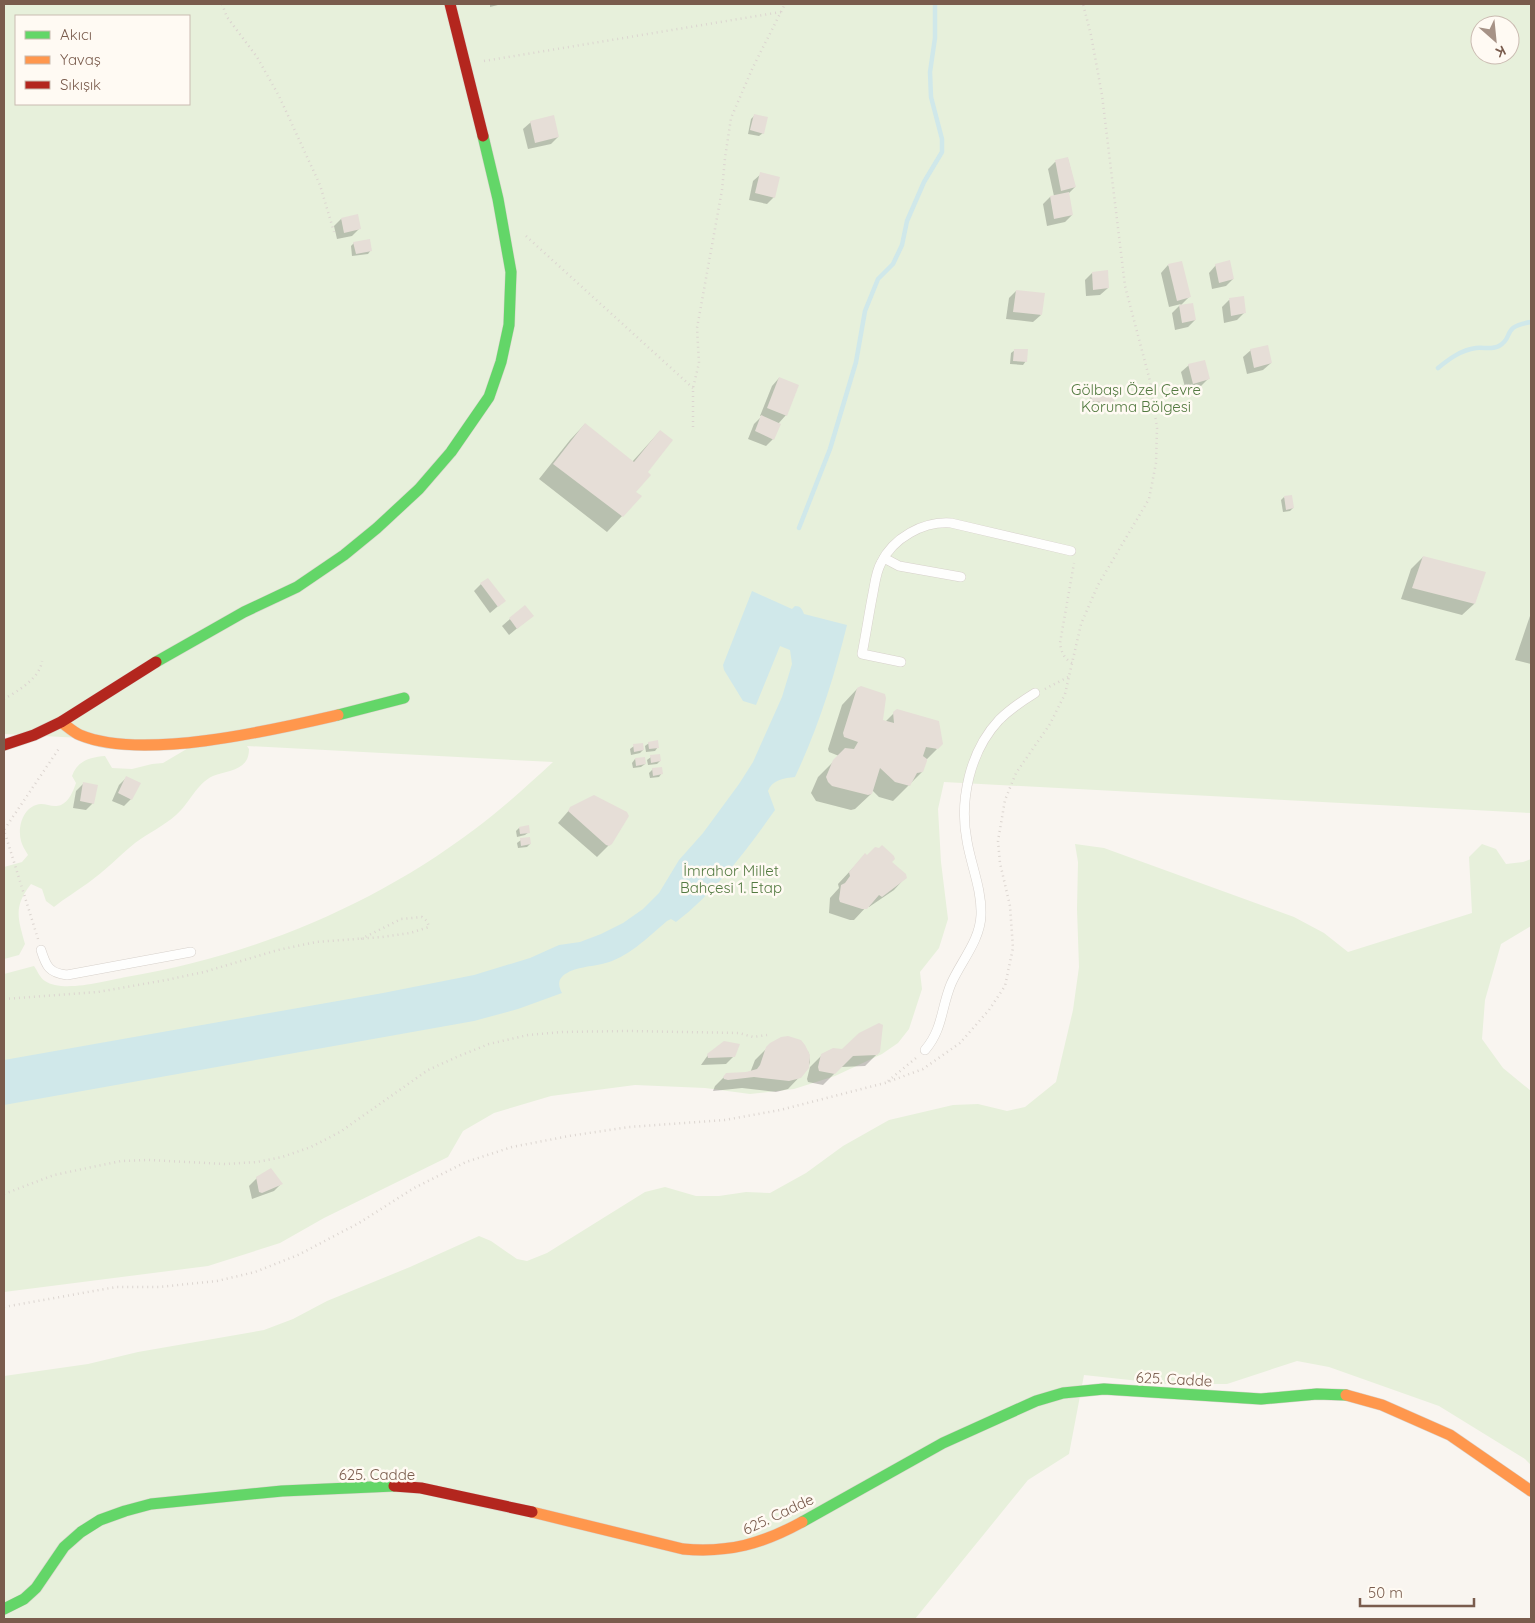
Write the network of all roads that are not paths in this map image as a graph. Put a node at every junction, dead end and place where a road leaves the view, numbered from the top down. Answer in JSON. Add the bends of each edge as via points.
{"nodes":[{"id":1,"x":450,"y":4,"type":"edge"},
{"id":2,"x":1071,"y":551,"type":"road end"},
{"id":3,"x":884,"y":558,"type":"junction"},
{"id":4,"x":961,"y":577,"type":"dead end"},
{"id":5,"x":902,"y":662,"type":"dead end"},
{"id":6,"x":1035,"y":693,"type":"road end"},
{"id":7,"x":404,"y":698,"type":"dead end"},
{"id":8,"x":61,"y":722,"type":"junction"},
{"id":9,"x":4,"y":745,"type":"edge"},
{"id":10,"x":41,"y":950,"type":"road end"},
{"id":11,"x":191,"y":952,"type":"dead end"},
{"id":12,"x":925,"y":1050,"type":"road end"},
{"id":13,"x":1531,"y":1490,"type":"edge"},
{"id":14,"x":4,"y":1609,"type":"edge"}],
"edges":[{"from":1,"to":8,"type":"street","via":[[503,223],[511,272],[509,325],[489,397],[451,452],[419,489],[344,555],[297,587],[180,647]]},
{"from":2,"to":3,"type":"lane","via":[[943,522],[911,533],[893,545]]},
{"from":3,"to":4,"type":"lane","via":[[899,566]]},
{"from":3,"to":5,"type":"lane","via":[[878,568],[862,654]]},
{"from":6,"to":12,"type":"lane","via":[[1010,710],[990,732],[969,778],[965,828],[979,893],[980,925],[952,983],[937,1034]]},
{"from":7,"to":8,"type":"street","via":[[247,735],[179,743],[99,740],[79,734]]},
{"from":8,"to":9,"type":"street"},
{"from":10,"to":11,"type":"lane","via":[[48,967],[58,974],[67,975]]},
{"from":13,"to":14,"type":"street","name":"625. Cadde","via":[[1450,1435],[1351,1395],[1317,1394],[1261,1399],[1086,1390],[1036,1401],[992,1420],[943,1443],[786,1530],[757,1543],[732,1549],[683,1549],[421,1488],[385,1485],[282,1491],[151,1504],[100,1520],[64,1546],[36,1588],[24,1599]]}]}
